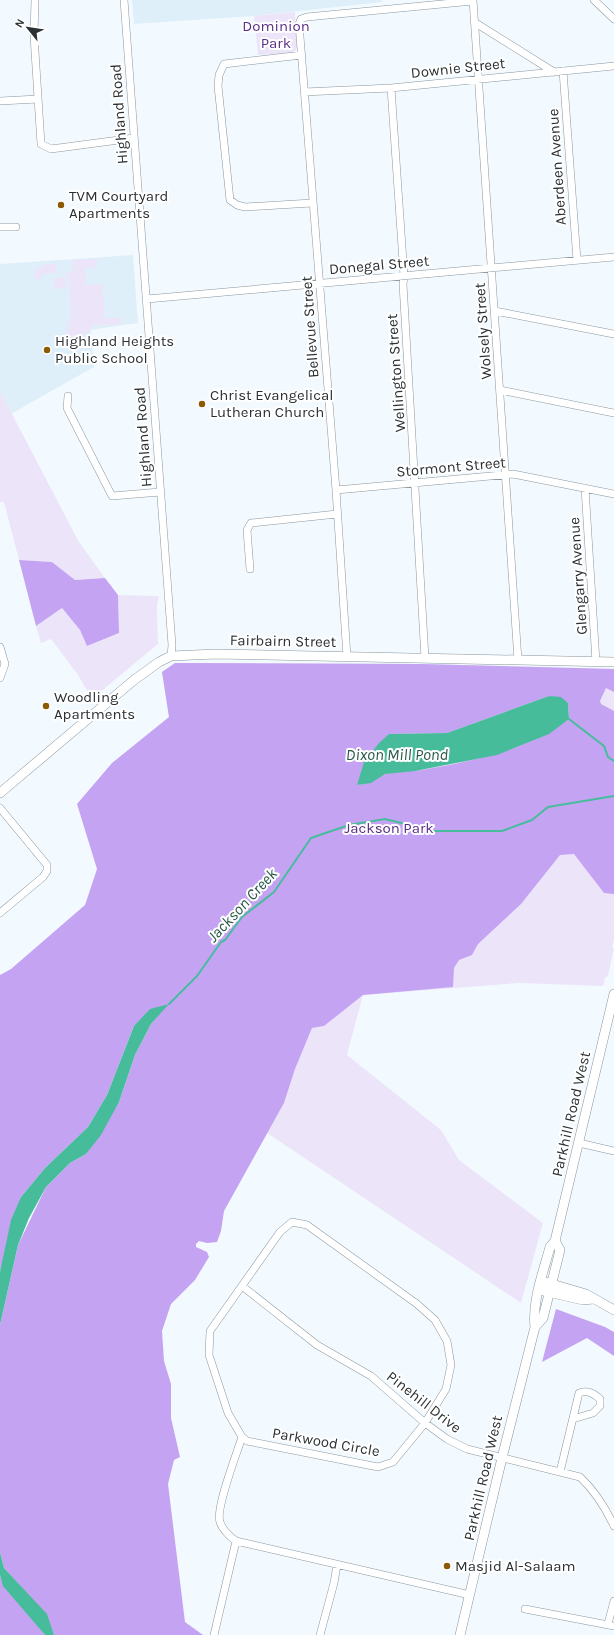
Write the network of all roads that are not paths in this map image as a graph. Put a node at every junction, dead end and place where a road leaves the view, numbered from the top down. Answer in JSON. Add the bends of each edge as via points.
{"nodes":[{"id":1,"x":36,"y":0,"type":"edge"},
{"id":2,"x":124,"y":0,"type":"edge"},
{"id":3,"x":473,"y":0,"type":"edge"},
{"id":4,"x":594,"y":0,"type":"edge"},
{"id":5,"x":613,"y":14,"type":"edge"},
{"id":6,"x":474,"y":22,"type":"junction"},
{"id":7,"x":302,"y":55,"type":"junction"},
{"id":8,"x":614,"y":66,"type":"edge"},
{"id":9,"x":563,"y":71,"type":"junction"},
{"id":10,"x":554,"y":72,"type":"junction"},
{"id":11,"x":479,"y":80,"type":"junction"},
{"id":12,"x":392,"y":88,"type":"junction"},
{"id":13,"x":304,"y":92,"type":"junction"},
{"id":14,"x":38,"y":98,"type":"junction"},
{"id":15,"x":0,"y":100,"type":"edge"},
{"id":16,"x":134,"y":138,"type":"junction"},
{"id":17,"x":312,"y":203,"type":"junction"},
{"id":18,"x":0,"y":227,"type":"edge"},
{"id":19,"x":16,"y":227,"type":"dead end"},
{"id":20,"x":614,"y":257,"type":"edge"},
{"id":21,"x":576,"y":260,"type":"junction"},
{"id":22,"x":492,"y":268,"type":"junction"},
{"id":23,"x":404,"y":276,"type":"junction"},
{"id":24,"x":320,"y":284,"type":"junction"},
{"id":25,"x":147,"y":299,"type":"junction"},
{"id":26,"x":495,"y":311,"type":"junction"},
{"id":27,"x":614,"y":334,"type":"edge"},
{"id":28,"x":500,"y":390,"type":"junction"},
{"id":29,"x":68,"y":396,"type":"dead end"},
{"id":30,"x":614,"y":413,"type":"edge"},
{"id":31,"x":505,"y":475,"type":"junction"},
{"id":32,"x":416,"y":483,"type":"junction"},
{"id":33,"x":585,"y":488,"type":"junction"},
{"id":34,"x":336,"y":490,"type":"junction"},
{"id":35,"x":160,"y":492,"type":"junction"},
{"id":36,"x":614,"y":494,"type":"edge"},
{"id":37,"x":337,"y":514,"type":"junction"},
{"id":38,"x":250,"y":569,"type":"dead end"},
{"id":39,"x":0,"y":647,"type":"edge"},
{"id":40,"x":171,"y":656,"type":"junction"},
{"id":41,"x":346,"y":657,"type":"junction"},
{"id":42,"x":425,"y":658,"type":"junction"},
{"id":43,"x":518,"y":660,"type":"junction"},
{"id":44,"x":596,"y":662,"type":"junction"},
{"id":45,"x":614,"y":662,"type":"edge"},
{"id":46,"x":0,"y":678,"type":"edge"},
{"id":47,"x":0,"y":793,"type":"edge"},
{"id":48,"x":0,"y":808,"type":"edge"},
{"id":49,"x":0,"y":913,"type":"edge"},
{"id":50,"x":614,"y":994,"type":"edge"},
{"id":51,"x":579,"y":1143,"type":"junction"},
{"id":52,"x":614,"y":1151,"type":"edge"},
{"id":53,"x":555,"y":1240,"type":"junction"},
{"id":54,"x":242,"y":1286,"type":"junction"},
{"id":55,"x":540,"y":1286,"type":"junction"},
{"id":56,"x":550,"y":1288,"type":"junction"},
{"id":57,"x":614,"y":1310,"type":"edge"},
{"id":58,"x":535,"y":1327,"type":"junction"},
{"id":59,"x":573,"y":1419,"type":"dead end"},
{"id":60,"x":425,"y":1423,"type":"junction"},
{"id":61,"x":242,"y":1437,"type":"junction"},
{"id":62,"x":502,"y":1458,"type":"junction"},
{"id":63,"x":560,"y":1472,"type":"junction"},
{"id":64,"x":611,"y":1512,"type":"edge"},
{"id":65,"x":614,"y":1526,"type":"edge"},
{"id":66,"x":236,"y":1540,"type":"junction"},
{"id":67,"x":337,"y":1565,"type":"junction"},
{"id":68,"x":470,"y":1595,"type":"junction"},
{"id":69,"x":614,"y":1601,"type":"edge"},
{"id":70,"x":525,"y":1609,"type":"dead end"},
{"id":71,"x":611,"y":1625,"type":"edge"},
{"id":72,"x":214,"y":1635,"type":"edge"},
{"id":73,"x":320,"y":1635,"type":"edge"},
{"id":74,"x":460,"y":1635,"type":"edge"}],
"edges":[{"from":1,"to":14,"type":"street","via":[[34,36]]},
{"from":2,"to":16,"type":"street","name":"Highland Road"},
{"from":3,"to":6,"type":"street","name":"Wolsely Street"},
{"from":3,"to":7,"type":"street","name":"Bellevue Street","via":[[307,17],[301,19],[299,24]]},
{"from":4,"to":5,"type":"street"},
{"from":6,"to":10,"type":"street"},
{"from":6,"to":11,"type":"street","name":"Wolsely Street"},
{"from":7,"to":13,"type":"street","name":"Bellevue Street"},
{"from":7,"to":17,"type":"street","via":[[224,64],[218,86],[230,200],[245,207]]},
{"from":8,"to":9,"type":"street","name":"Downie Street"},
{"from":9,"to":10,"type":"street","name":"Downie Street"},
{"from":9,"to":21,"type":"street","name":"Aberdeen Avenue"},
{"from":10,"to":11,"type":"street","name":"Downie Street"},
{"from":11,"to":12,"type":"street","name":"Downie Street"},
{"from":11,"to":22,"type":"street","name":"Wolsely Street"},
{"from":12,"to":13,"type":"street","name":"Downie Street"},
{"from":12,"to":23,"type":"street","name":"Wellington Street"},
{"from":13,"to":17,"type":"street","name":"Bellevue Street"},
{"from":14,"to":15,"type":"street"},
{"from":14,"to":16,"type":"street","via":[[41,144],[51,149]]},
{"from":16,"to":25,"type":"street","name":"Highland Road"},
{"from":17,"to":24,"type":"street","name":"Bellevue Street"},
{"from":18,"to":19,"type":"street"},
{"from":20,"to":21,"type":"street","name":"Donegal Street"},
{"from":21,"to":22,"type":"street","name":"Donegal Street"},
{"from":22,"to":23,"type":"street","name":"Donegal Street"},
{"from":22,"to":26,"type":"street","name":"Wolsely Street"},
{"from":23,"to":24,"type":"street","name":"Donegal Street"},
{"from":23,"to":32,"type":"street","name":"Wellington Street"},
{"from":24,"to":25,"type":"street","name":"Donegal Street"},
{"from":24,"to":34,"type":"street","name":"Bellevue Street"},
{"from":25,"to":35,"type":"street","name":"Highland Road"},
{"from":26,"to":27,"type":"street"},
{"from":26,"to":28,"type":"street","name":"Wolsely Street"},
{"from":28,"to":30,"type":"street"},
{"from":28,"to":31,"type":"street","name":"Wolsely Street"},
{"from":29,"to":35,"type":"street","via":[[67,408],[112,496]]},
{"from":31,"to":32,"type":"street","name":"Stormont Street"},
{"from":31,"to":33,"type":"street","name":"Stormont Street","via":[[513,474]]},
{"from":31,"to":43,"type":"street","name":"Wolsely Street"},
{"from":32,"to":34,"type":"street","name":"Stormont Street"},
{"from":32,"to":42,"type":"street","name":"Wellington Street"},
{"from":33,"to":36,"type":"street","name":"Stormont Street"},
{"from":33,"to":44,"type":"street","name":"Glengarry Avenue"},
{"from":34,"to":37,"type":"street","name":"Bellevue Street"},
{"from":35,"to":40,"type":"street","name":"Highland Road"},
{"from":37,"to":38,"type":"street","via":[[251,523],[247,530]]},
{"from":37,"to":41,"type":"street","name":"Bellevue Street"},
{"from":39,"to":46,"type":"street","via":[[6,664]]},
{"from":40,"to":41,"type":"main road","name":"Fairbairn Street","via":[[216,654]]},
{"from":40,"to":47,"type":"main road","name":"Fairbairn Street","via":[[134,680]]},
{"from":41,"to":42,"type":"main road","name":"Fairbairn Street"},
{"from":42,"to":43,"type":"main road","name":"Fairbairn Street"},
{"from":43,"to":44,"type":"main road","name":"Fairbairn Street"},
{"from":44,"to":45,"type":"main road","name":"Fairbairn Street"},
{"from":48,"to":49,"type":"street","via":[[44,860],[47,872]]},
{"from":50,"to":51,"type":"main road","name":"Parkhill Road West"},
{"from":51,"to":52,"type":"street"},
{"from":51,"to":53,"type":"main road","name":"Parkhill Road West"},
{"from":53,"to":55,"type":"main road","name":"Parkhill Road West","via":[[550,1247]]},
{"from":53,"to":56,"type":"main road","name":"Parkhill Road West","via":[[560,1250]]},
{"from":54,"to":60,"type":"street","name":"Pinehill Drive","via":[[318,1345],[371,1376]]},
{"from":54,"to":60,"type":"street","name":"Parkwood Circle","via":[[280,1232],[292,1222],[307,1224],[417,1304],[435,1320],[447,1341],[451,1365],[446,1389]]},
{"from":54,"to":61,"type":"street","name":"Parkwood Circle","via":[[210,1331],[209,1355],[228,1413]]},
{"from":55,"to":56,"type":"main road"},
{"from":55,"to":58,"type":"main road","name":"Parkhill Road West","via":[[533,1314]]},
{"from":56,"to":57,"type":"main road","via":[[586,1294]]},
{"from":56,"to":58,"type":"main road","name":"Parkhill Road West","via":[[543,1318]]},
{"from":58,"to":62,"type":"main road","name":"Parkhill Road West"},
{"from":59,"to":63,"type":"street"},
{"from":60,"to":61,"type":"street","name":"Parkwood Circle","via":[[393,1462],[378,1467],[247,1441]]},
{"from":60,"to":62,"type":"street","name":"Pinehill Drive","via":[[466,1449]]},
{"from":61,"to":66,"type":"street","via":[[220,1505],[219,1521],[230,1537]]},
{"from":62,"to":63,"type":"street","name":"Pinehill Drive"},
{"from":62,"to":68,"type":"main road","name":"Parkhill Road West"},
{"from":63,"to":64,"type":"street","name":"Pinehill Drive","via":[[580,1477]]},
{"from":64,"to":65,"type":"street","name":"Pinehill Drive"},
{"from":66,"to":67,"type":"street"},
{"from":66,"to":72,"type":"street"},
{"from":67,"to":68,"type":"street"},
{"from":67,"to":73,"type":"street"},
{"from":68,"to":74,"type":"main road","name":"Parkhill Road West"},
{"from":69,"to":71,"type":"street"},
{"from":70,"to":71,"type":"street"}]}
